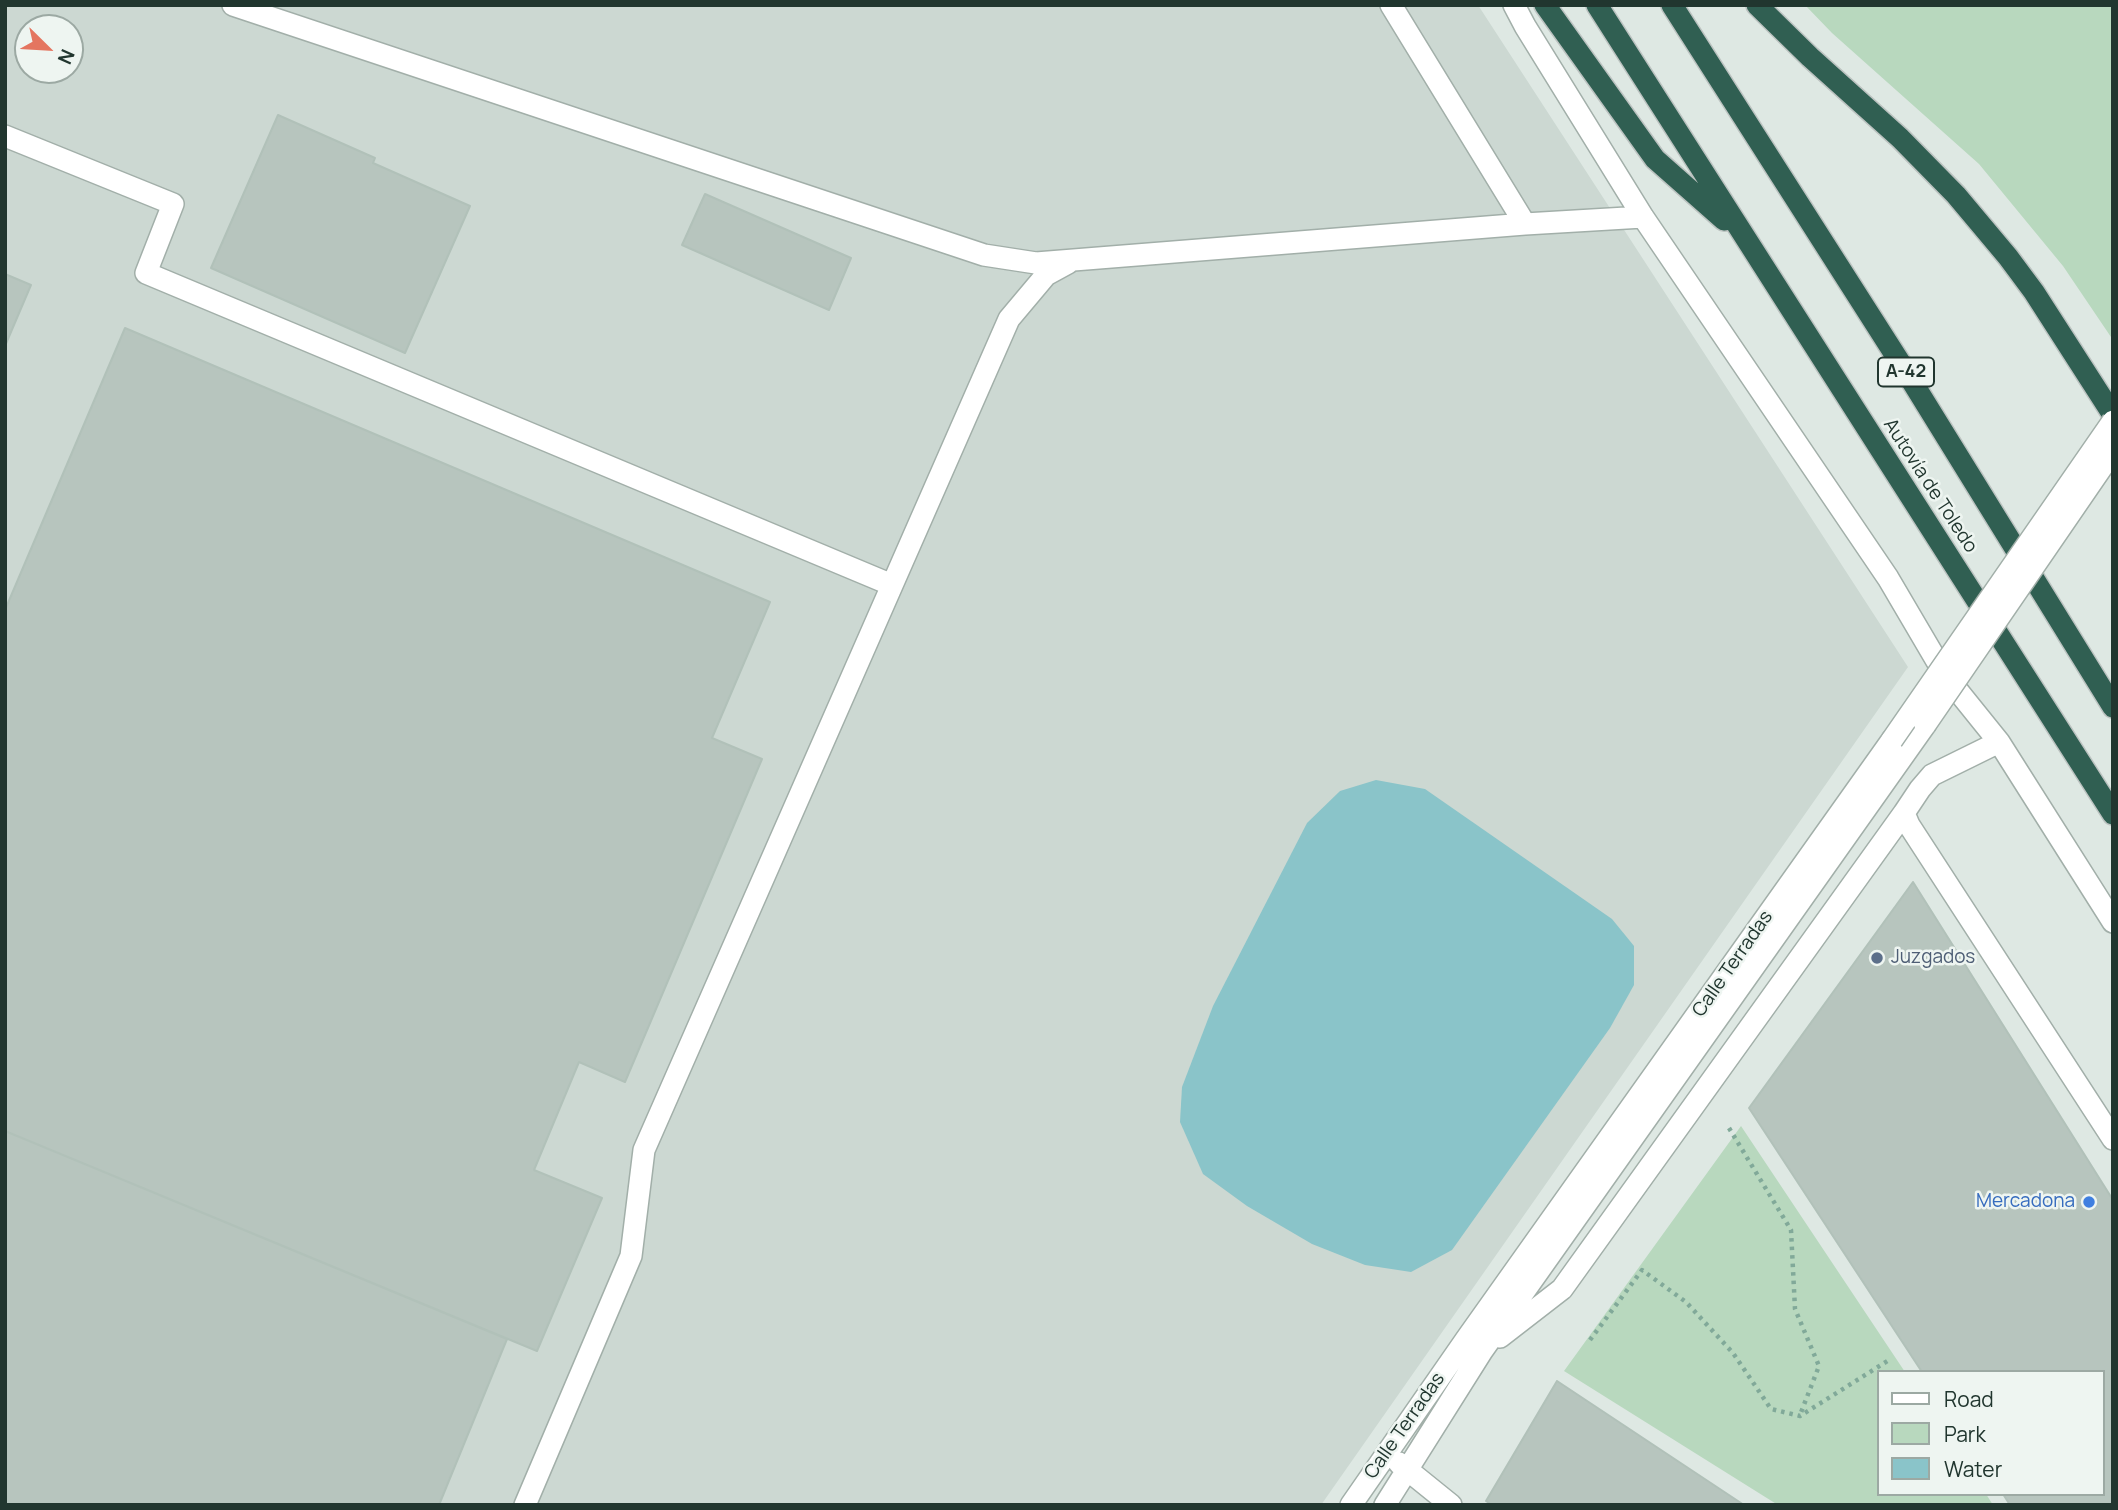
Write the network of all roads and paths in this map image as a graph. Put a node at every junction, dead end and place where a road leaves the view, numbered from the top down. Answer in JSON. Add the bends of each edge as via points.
{"nodes":[{"id":1,"x":233,"y":5,"type":"edge"},
{"id":2,"x":1391,"y":5,"type":"edge"},
{"id":3,"x":1514,"y":5,"type":"edge"},
{"id":4,"x":1545,"y":5,"type":"edge"},
{"id":5,"x":1597,"y":5,"type":"edge"},
{"id":6,"x":1672,"y":5,"type":"edge"},
{"id":7,"x":1757,"y":5,"type":"edge"},
{"id":8,"x":5,"y":136,"type":"edge"},
{"id":9,"x":1643,"y":217,"type":"junction"},
{"id":10,"x":1525,"y":224,"type":"junction"},
{"id":11,"x":1744,"y":237,"type":"junction"},
{"id":12,"x":1073,"y":260,"type":"junction"},
{"id":13,"x":2113,"y":415,"type":"edge"},
{"id":14,"x":2113,"y":421,"type":"edge"},
{"id":15,"x":2113,"y":451,"type":"edge"},
{"id":16,"x":892,"y":585,"type":"junction"},
{"id":17,"x":2113,"y":707,"type":"edge"},
{"id":18,"x":1999,"y":742,"type":"junction"},
{"id":19,"x":1904,"y":813,"type":"junction"},
{"id":20,"x":2113,"y":814,"type":"edge"},
{"id":21,"x":2113,"y":922,"type":"edge"},
{"id":22,"x":1730,"y":1128,"type":"dead end"},
{"id":23,"x":2113,"y":1139,"type":"edge"},
{"id":24,"x":1590,"y":1340,"type":"dead end"},
{"id":25,"x":1482,"y":1351,"type":"junction"},
{"id":26,"x":1889,"y":1360,"type":"dead end"},
{"id":27,"x":1800,"y":1416,"type":"junction"},
{"id":28,"x":1385,"y":1454,"type":"junction"},
{"id":29,"x":1408,"y":1470,"type":"junction"},
{"id":30,"x":525,"y":1505,"type":"edge"},
{"id":31,"x":1351,"y":1505,"type":"edge"},
{"id":32,"x":1385,"y":1505,"type":"edge"},
{"id":33,"x":1451,"y":1505,"type":"edge"}],
"edges":[{"from":1,"to":12,"type":"street","via":[[984,256],[1036,263]]},
{"from":2,"to":10,"type":"street"},
{"from":3,"to":9,"type":"street"},
{"from":4,"to":11,"type":"highway","via":[[1655,159]]},
{"from":5,"to":11,"type":"highway","name":"Autovía de Toledo"},
{"from":6,"to":17,"type":"highway","name":"Autovía de Toledo","number":"A-42"},
{"from":7,"to":13,"type":"highway","via":[[1965,205],[2034,292]]},
{"from":8,"to":16,"type":"street","via":[[173,204],[146,273]]},
{"from":9,"to":10,"type":"street"},
{"from":9,"to":18,"type":"street","via":[[1888,578],[1945,675]]},
{"from":10,"to":12,"type":"street"},
{"from":11,"to":20,"type":"highway","name":"Autovía de Toledo"},
{"from":12,"to":16,"type":"street","via":[[1046,275],[1009,319]]},
{"from":14,"to":28,"type":"street","name":"Calle Terradas","bridge":true},
{"from":15,"to":25,"type":"street","name":"Calle Terradas","bridge":true},
{"from":16,"to":30,"type":"street","via":[[644,1150],[631,1256]]},
{"from":18,"to":19,"type":"street","via":[[1932,775]]},
{"from":18,"to":21,"type":"street"},
{"from":19,"to":23,"type":"street"},
{"from":19,"to":25,"type":"street","via":[[1562,1289]]},
{"from":22,"to":27,"type":"path","via":[[1791,1230],[1795,1309],[1819,1366]]},
{"from":24,"to":27,"type":"path","via":[[1642,1270],[1686,1302],[1733,1353],[1771,1409]]},
{"from":25,"to":29,"type":"street","name":"Calle Terradas"},
{"from":26,"to":27,"type":"path"},
{"from":28,"to":29,"type":"street"},
{"from":28,"to":31,"type":"street","name":"Calle Terradas"},
{"from":29,"to":32,"type":"street","name":"Calle Terradas"},
{"from":29,"to":33,"type":"street"}]}
